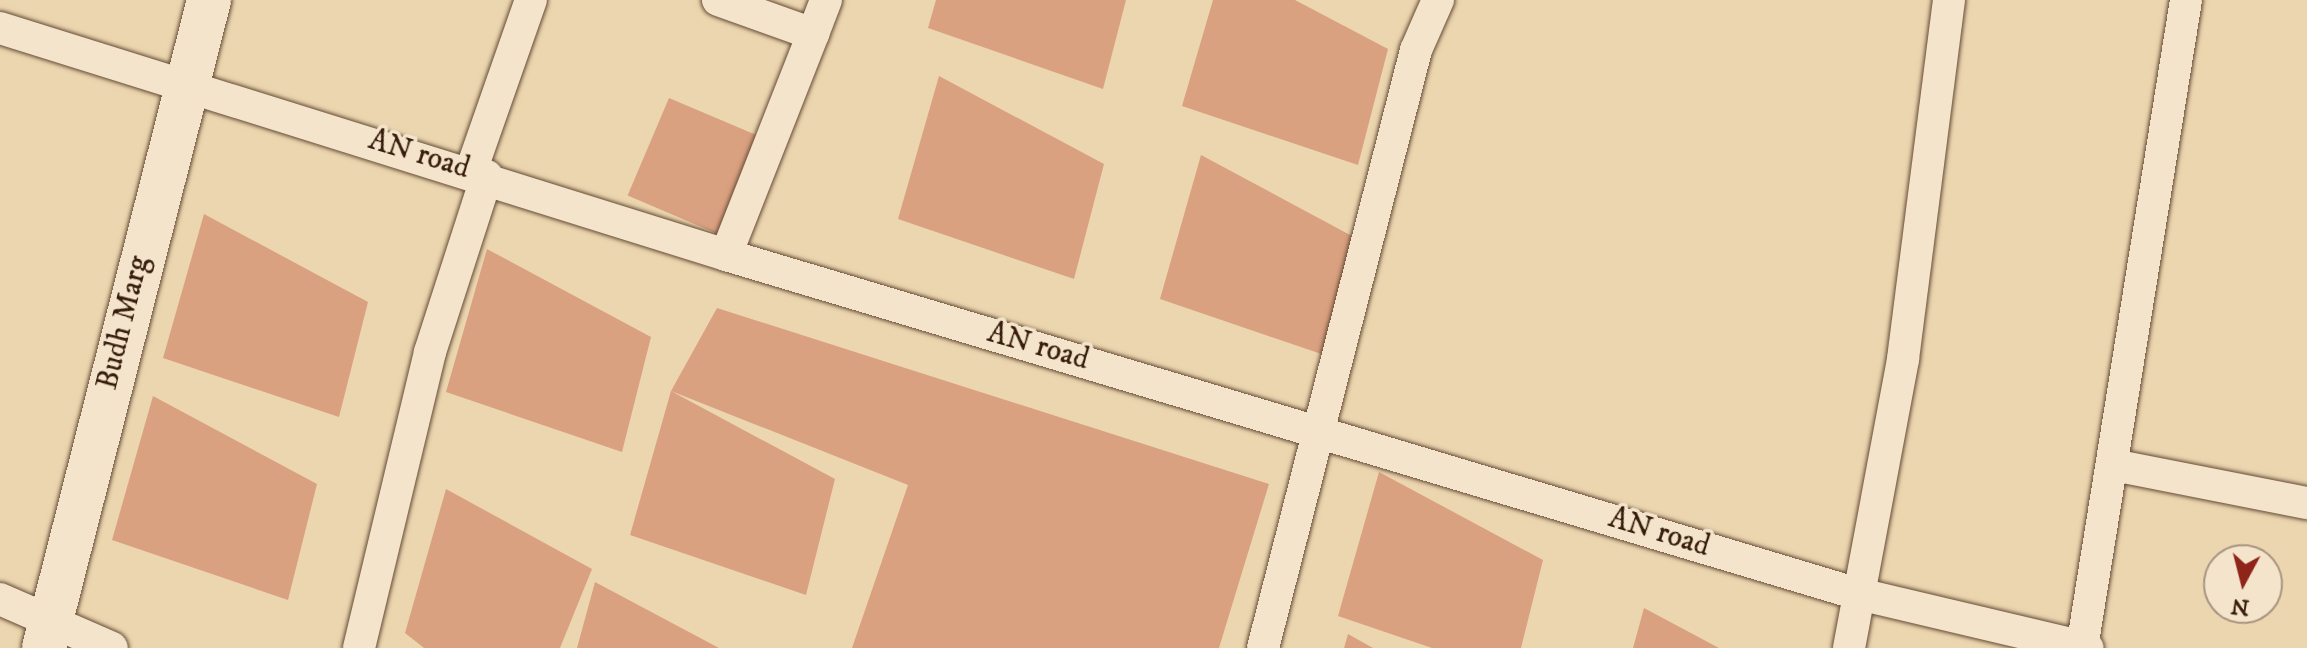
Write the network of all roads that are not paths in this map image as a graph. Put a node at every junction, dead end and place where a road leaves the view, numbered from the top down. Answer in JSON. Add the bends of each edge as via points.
{"nodes":[{"id":1,"x":209,"y":0,"type":"edge"},
{"id":2,"x":531,"y":0,"type":"edge"},
{"id":3,"x":718,"y":0,"type":"edge"},
{"id":4,"x":826,"y":0,"type":"edge"},
{"id":5,"x":1438,"y":0,"type":"edge"},
{"id":6,"x":1949,"y":0,"type":"edge"},
{"id":7,"x":2186,"y":0,"type":"edge"},
{"id":8,"x":0,"y":28,"type":"edge"},
{"id":9,"x":813,"y":34,"type":"junction"},
{"id":10,"x":183,"y":83,"type":"junction"},
{"id":11,"x":479,"y":173,"type":"junction"},
{"id":12,"x":726,"y":255,"type":"junction"},
{"id":13,"x":1318,"y":430,"type":"junction"},
{"id":14,"x":2113,"y":465,"type":"junction"},
{"id":15,"x":2307,"y":503,"type":"edge"},
{"id":16,"x":1855,"y":593,"type":"junction"},
{"id":17,"x":0,"y":599,"type":"edge"},
{"id":18,"x":48,"y":634,"type":"edge"},
{"id":19,"x":2084,"y":647,"type":"edge"},
{"id":20,"x":112,"y":648,"type":"edge"},
{"id":21,"x":359,"y":648,"type":"edge"},
{"id":22,"x":1263,"y":648,"type":"edge"},
{"id":23,"x":1849,"y":648,"type":"edge"}],
"edges":[{"from":1,"to":10,"type":"street","name":"Budh Marg"},
{"from":2,"to":11,"type":"street"},
{"from":3,"to":9,"type":"street"},
{"from":4,"to":9,"type":"street"},
{"from":5,"to":13,"type":"street","via":[[1416,50]]},
{"from":6,"to":16,"type":"street","via":[[1903,359]]},
{"from":7,"to":14,"type":"street"},
{"from":8,"to":10,"type":"street","name":"AN road"},
{"from":9,"to":12,"type":"street"},
{"from":10,"to":11,"type":"street","name":"AN road"},
{"from":10,"to":18,"type":"street","name":"Budh Marg"},
{"from":11,"to":12,"type":"street","name":"AN road"},
{"from":11,"to":21,"type":"street"},
{"from":12,"to":13,"type":"street","name":"AN road"},
{"from":13,"to":16,"type":"street","name":"AN road"},
{"from":13,"to":22,"type":"street"},
{"from":14,"to":15,"type":"street"},
{"from":14,"to":19,"type":"street"},
{"from":16,"to":19,"type":"street","name":"AN road"},
{"from":16,"to":23,"type":"street"},
{"from":17,"to":18,"type":"street"},
{"from":18,"to":20,"type":"street"}]}
